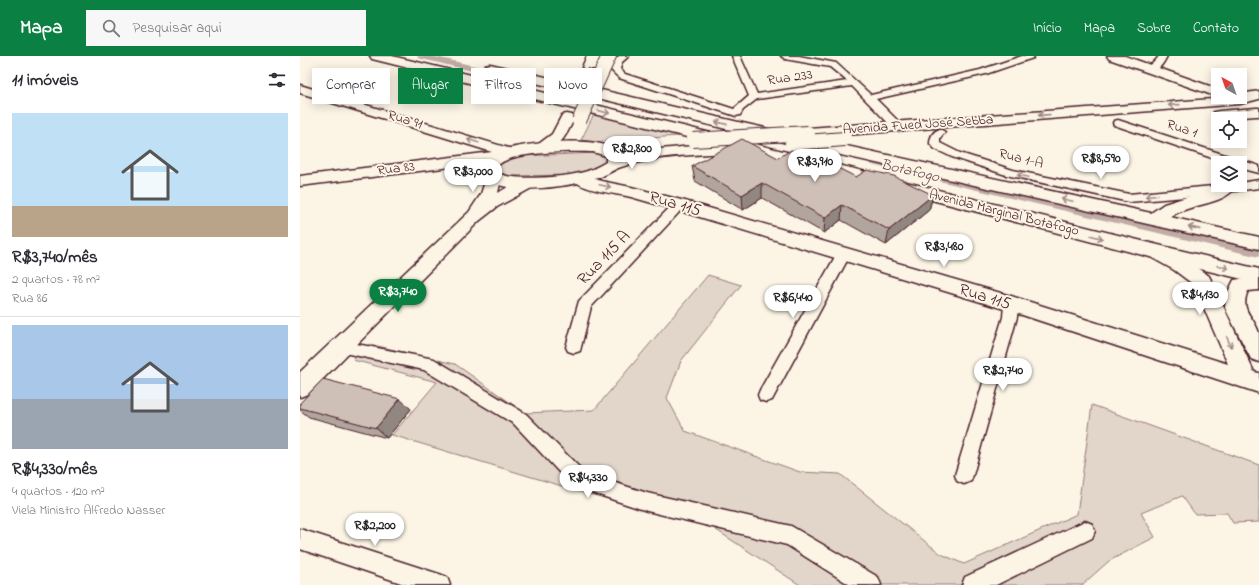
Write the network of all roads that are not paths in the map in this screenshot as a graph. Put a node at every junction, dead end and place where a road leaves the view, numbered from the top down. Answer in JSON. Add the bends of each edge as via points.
{"nodes":[{"id":1,"x":376,"y":56,"type":"edge"},
{"id":2,"x":438,"y":56,"type":"edge"},
{"id":3,"x":609,"y":56,"type":"edge"},
{"id":4,"x":625,"y":56,"type":"edge"},
{"id":5,"x":736,"y":56,"type":"edge"},
{"id":6,"x":785,"y":56,"type":"edge"},
{"id":7,"x":1030,"y":56,"type":"edge"},
{"id":8,"x":1114,"y":56,"type":"edge"},
{"id":9,"x":1132,"y":56,"type":"edge"},
{"id":10,"x":593,"y":61,"type":"edge"},
{"id":11,"x":1157,"y":63,"type":"edge"},
{"id":12,"x":474,"y":64,"type":"junction"},
{"id":13,"x":854,"y":83,"type":"junction"},
{"id":14,"x":300,"y":89,"type":"edge"},
{"id":15,"x":1211,"y":91,"type":"edge"},
{"id":16,"x":1211,"y":93,"type":"edge"},
{"id":17,"x":754,"y":98,"type":"junction"},
{"id":18,"x":869,"y":98,"type":"junction"},
{"id":19,"x":1241,"y":104,"type":"edge"},
{"id":20,"x":1258,"y":112,"type":"edge"},
{"id":21,"x":736,"y":113,"type":"junction"},
{"id":22,"x":573,"y":120,"type":"junction"},
{"id":23,"x":1118,"y":123,"type":"junction"},
{"id":24,"x":897,"y":126,"type":"junction"},
{"id":25,"x":824,"y":132,"type":"junction"},
{"id":26,"x":940,"y":132,"type":"junction"},
{"id":27,"x":849,"y":138,"type":"junction"},
{"id":28,"x":579,"y":147,"type":"junction"},
{"id":29,"x":596,"y":147,"type":"junction"},
{"id":30,"x":540,"y":149,"type":"junction"},
{"id":31,"x":505,"y":154,"type":"junction"},
{"id":32,"x":1217,"y":156,"type":"edge"},
{"id":33,"x":612,"y":165,"type":"junction"},
{"id":34,"x":1247,"y":166,"type":"edge"},
{"id":35,"x":1259,"y":170,"type":"edge"},
{"id":36,"x":364,"y":173,"type":"junction"},
{"id":37,"x":491,"y":176,"type":"junction"},
{"id":38,"x":580,"y":178,"type":"junction"},
{"id":39,"x":300,"y":181,"type":"edge"},
{"id":40,"x":531,"y":182,"type":"junction"},
{"id":41,"x":1259,"y":184,"type":"edge"},
{"id":42,"x":1247,"y":185,"type":"edge"},
{"id":43,"x":1211,"y":190,"type":"edge"},
{"id":44,"x":631,"y":192,"type":"junction"},
{"id":45,"x":1219,"y":192,"type":"edge"},
{"id":46,"x":679,"y":205,"type":"junction"},
{"id":47,"x":473,"y":217,"type":"junction"},
{"id":48,"x":1155,"y":219,"type":"junction"},
{"id":49,"x":1259,"y":243,"type":"edge"},
{"id":50,"x":1154,"y":251,"type":"junction"},
{"id":51,"x":843,"y":255,"type":"junction"},
{"id":52,"x":1259,"y":276,"type":"edge"},
{"id":53,"x":1259,"y":283,"type":"edge"},
{"id":54,"x":1011,"y":304,"type":"junction"},
{"id":55,"x":340,"y":347,"type":"junction"},
{"id":56,"x":574,"y":347,"type":"dead end"},
{"id":57,"x":1259,"y":353,"type":"edge"},
{"id":58,"x":1253,"y":381,"type":"edge"},
{"id":59,"x":300,"y":387,"type":"edge"},
{"id":60,"x":766,"y":395,"type":"dead end"},
{"id":61,"x":964,"y":475,"type":"dead end"},
{"id":62,"x":1085,"y":531,"type":"dead end"},
{"id":63,"x":300,"y":539,"type":"edge"},
{"id":64,"x":429,"y":584,"type":"edge"},
{"id":65,"x":870,"y":585,"type":"edge"},
{"id":66,"x":973,"y":585,"type":"edge"}],
"edges":[{"from":1,"to":50,"type":"main road","name":"Avenida Marginal Botafogo","one_way":true},
{"from":2,"to":12,"type":"main road","name":"Avenida Marginal Botafogo"},
{"from":3,"to":22,"type":"street","bridge":true},
{"from":4,"to":21,"type":"street","via":[[618,61],[615,70],[622,76]]},
{"from":5,"to":17,"type":"street"},
{"from":6,"to":13,"type":"street","via":[[833,65]]},
{"from":7,"to":18,"type":"street","via":[[983,72]]},
{"from":8,"to":11,"type":"street"},
{"from":9,"to":11,"type":"street"},
{"from":10,"to":22,"type":"street"},
{"from":11,"to":15,"type":"street"},
{"from":12,"to":21,"type":"main road","via":[[504,66]]},
{"from":48,"to":12,"type":"main road","name":"Avenida Marginal Botafogo","one_way":true,"via":[[747,129]]},
{"from":13,"to":17,"type":"street","name":"Rua 233"},
{"from":13,"to":18,"type":"street"},
{"from":31,"to":14,"type":"street","name":"Rua 91","one_way":true},
{"from":16,"to":24,"type":"main road","name":"Avenida Fued José Sebba","one_way":true},
{"from":17,"to":21,"type":"street"},
{"from":18,"to":24,"type":"street"},
{"from":19,"to":20,"type":"main road"},
{"from":20,"to":23,"type":"main road","name":"Avenida Fued José Sebba"},
{"from":21,"to":25,"type":"main road"},
{"from":22,"to":28,"type":"street","via":[[572,143]]},
{"from":22,"to":30,"type":"street","via":[[556,140]]},
{"from":23,"to":26,"type":"main road","name":"Avenida Fued José Sebba"},
{"from":23,"to":32,"type":"street","name":"Rua 1"},
{"from":24,"to":25,"type":"main road","name":"Avenida Fued José Sebba"},
{"from":24,"to":27,"type":"main road","via":[[890,131]]},
{"from":25,"to":29,"type":"main road","name":"Avenida Fued José Sebba","bridge":true},
{"from":26,"to":27,"type":"main road","name":"Avenida Fued José Sebba"},
{"from":43,"to":26,"type":"street","name":"Rua 1-A","one_way":true,"via":[[1129,198],[1010,173],[939,147],[935,144],[935,138]]},
{"from":27,"to":33,"type":"main road","name":"Avenida Fued José Sebba","bridge":true,"via":[[674,152],[649,155]]},
{"from":28,"to":29,"type":"main road","name":"Avenida Fued José Sebba"},
{"from":28,"to":30,"type":"main road","name":"Avenida Fued José Sebba"},
{"from":29,"to":33,"type":"main road","via":[[615,156]]},
{"from":30,"to":31,"type":"main road","name":"Rua 83"},
{"from":31,"to":36,"type":"main road","name":"Rua 83"},
{"from":31,"to":37,"type":"main road","via":[[488,166]]},
{"from":33,"to":38,"type":"main road","name":"Avenida Fued José Sebba"},
{"from":33,"to":44,"type":"street","name":"Rua 115"},
{"from":34,"to":35,"type":"street","name":"Rua 1"},
{"from":36,"to":37,"type":"main road","name":"Rua 83","via":[[465,169]]},
{"from":36,"to":39,"type":"main road","name":"Rua 83"},
{"from":37,"to":40,"type":"main road","name":"Rua 83","via":[[514,182]]},
{"from":37,"to":47,"type":"street","via":[[489,194]]},
{"from":38,"to":40,"type":"main road","name":"Avenida Fued José Sebba"},
{"from":38,"to":44,"type":"street","name":"Rua 115","one_way":true},
{"from":40,"to":47,"type":"street","via":[[491,203]]},
{"from":41,"to":42,"type":"street","name":"Rua 1-A"},
{"from":44,"to":46,"type":"street","name":"Rua 115"},
{"from":45,"to":48,"type":"main road","via":[[1170,208]]},
{"from":46,"to":51,"type":"street","name":"Rua 115"},
{"from":46,"to":56,"type":"street","name":"Rua 115 A","via":[[584,305]]},
{"from":47,"to":55,"type":"street"},
{"from":49,"to":48,"type":"main road","name":"Avenida Marginal Botafogo","one_way":true},
{"from":50,"to":52,"type":"main road","name":"Avenida Marginal Botafogo","one_way":true},
{"from":50,"to":58,"type":"street","name":"Rua 115","one_way":true,"via":[[1181,265],[1202,281]]},
{"from":51,"to":54,"type":"street","name":"Rua 115"},
{"from":51,"to":60,"type":"street"},
{"from":53,"to":57,"type":"street","via":[[1241,285],[1236,296],[1235,308]]},
{"from":54,"to":58,"type":"street","name":"Rua 115"},
{"from":54,"to":61,"type":"street","via":[[1010,317]]},
{"from":55,"to":59,"type":"street"},
{"from":55,"to":65,"type":"street","via":[[428,364],[520,419],[579,480],[647,502],[791,536]]},
{"from":62,"to":66,"type":"street"},
{"from":63,"to":64,"type":"street"}]}
